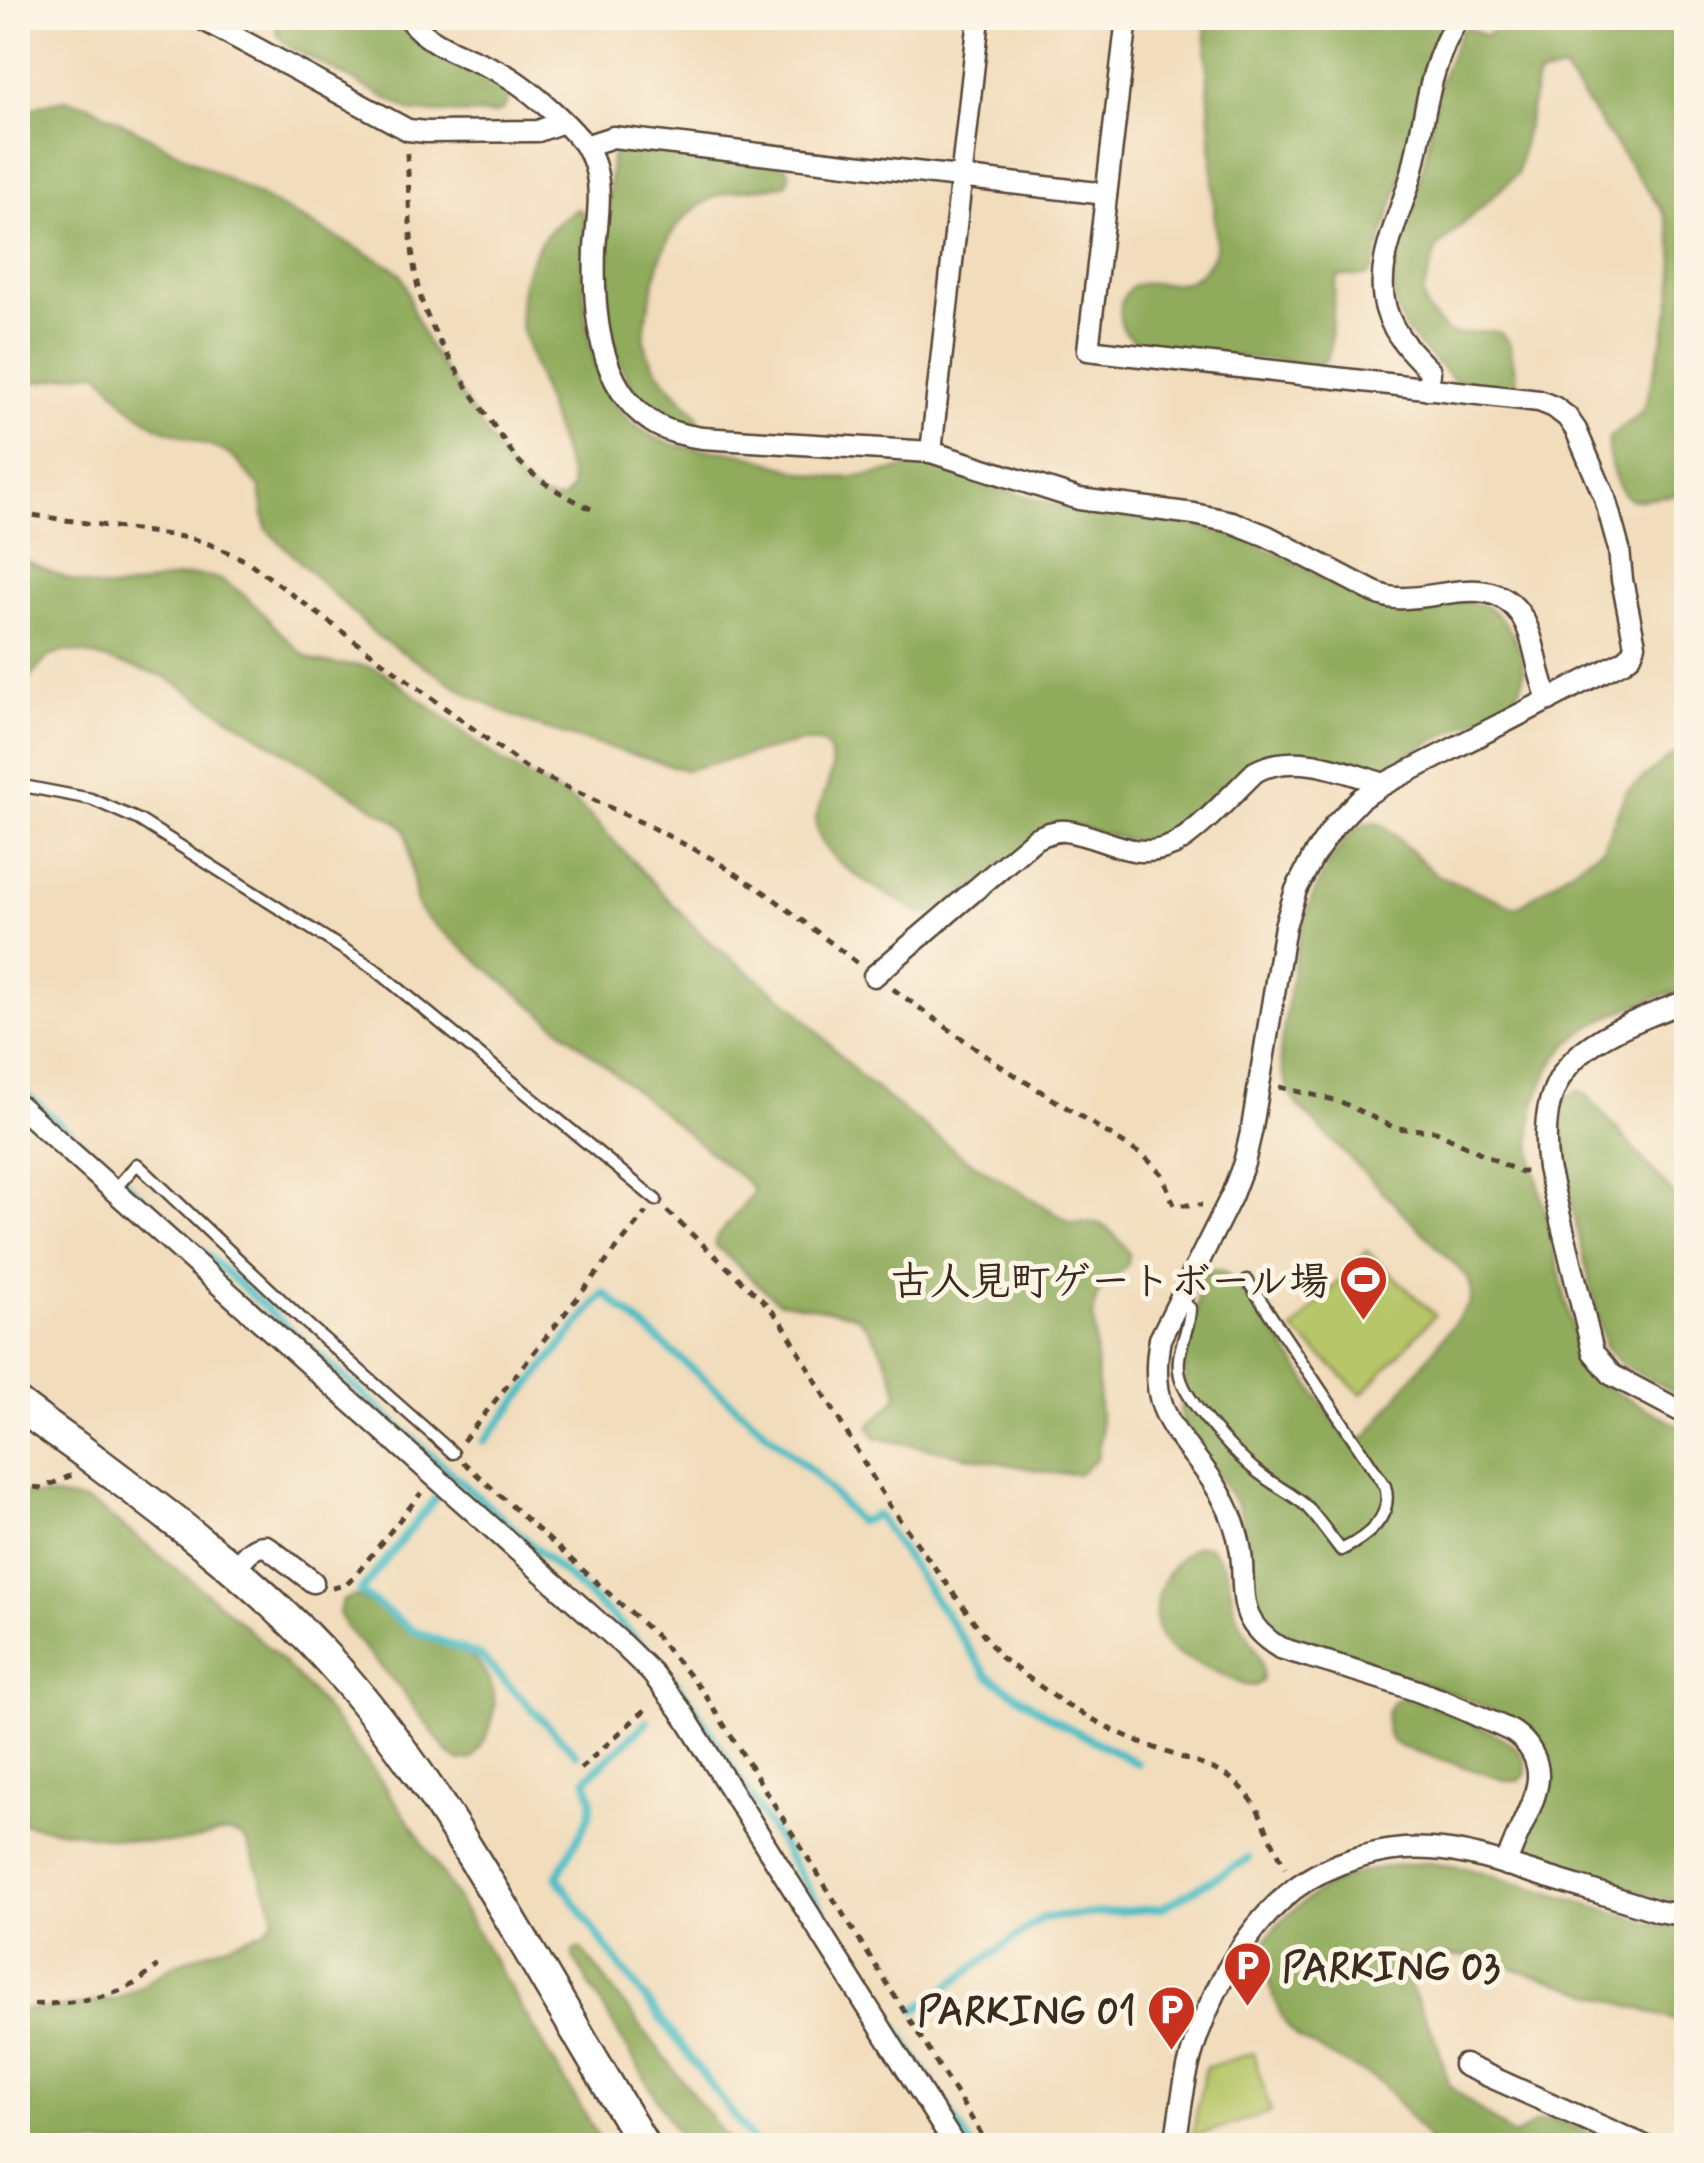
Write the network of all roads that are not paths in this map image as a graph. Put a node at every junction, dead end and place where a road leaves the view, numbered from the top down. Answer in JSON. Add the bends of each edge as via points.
{"nodes":[{"id":1,"x":200,"y":18,"type":"edge"},
{"id":2,"x":408,"y":18,"type":"edge"},
{"id":3,"x":979,"y":18,"type":"edge"},
{"id":4,"x":1127,"y":18,"type":"edge"},
{"id":5,"x":1458,"y":18,"type":"edge"},
{"id":6,"x":563,"y":122,"type":"junction"},
{"id":7,"x":585,"y":146,"type":"junction"},
{"id":8,"x":962,"y":177,"type":"junction"},
{"id":9,"x":1106,"y":194,"type":"junction"},
{"id":10,"x":1428,"y":389,"type":"junction"},
{"id":11,"x":931,"y":452,"type":"junction"},
{"id":12,"x":1549,"y":700,"type":"junction"},
{"id":13,"x":1384,"y":784,"type":"junction"},
{"id":14,"x":18,"y":785,"type":"edge"},
{"id":15,"x":874,"y":976,"type":"road end"},
{"id":16,"x":1686,"y":1002,"type":"edge"},
{"id":17,"x":18,"y":1105,"type":"edge"},
{"id":18,"x":116,"y":1187,"type":"junction"},
{"id":19,"x":656,"y":1200,"type":"road end"},
{"id":20,"x":1247,"y":1280,"type":"dead end"},
{"id":21,"x":1179,"y":1300,"type":"junction"},
{"id":22,"x":18,"y":1404,"type":"edge"},
{"id":23,"x":1686,"y":1414,"type":"edge"},
{"id":24,"x":453,"y":1454,"type":"road end"},
{"id":25,"x":234,"y":1570,"type":"junction"},
{"id":26,"x":314,"y":1582,"type":"road end"},
{"id":27,"x":1506,"y":1864,"type":"junction"},
{"id":28,"x":1686,"y":1916,"type":"edge"},
{"id":29,"x":1464,"y":2065,"type":"dead end"},
{"id":30,"x":644,"y":2146,"type":"edge"},
{"id":31,"x":955,"y":2146,"type":"edge"},
{"id":32,"x":1175,"y":2146,"type":"edge"},
{"id":33,"x":1645,"y":2146,"type":"edge"}],
"edges":[{"from":1,"to":6,"type":"street","via":[[408,130],[538,131]]},
{"from":2,"to":6,"type":"street","via":[[436,44],[512,79]]},
{"from":3,"to":8,"type":"street"},
{"from":4,"to":9,"type":"street"},
{"from":5,"to":10,"type":"street","via":[[1430,80],[1382,280],[1395,331],[1430,372]]},
{"from":6,"to":7,"type":"street"},
{"from":7,"to":8,"type":"street","via":[[612,137]]},
{"from":7,"to":11,"type":"street","via":[[597,174],[599,326],[618,387],[633,408],[653,424],[702,438]]},
{"from":8,"to":9,"type":"street"},
{"from":8,"to":11,"type":"street"},
{"from":9,"to":10,"type":"street","via":[[1088,350]]},
{"from":10,"to":12,"type":"street","via":[[1554,407],[1576,430],[1605,498],[1635,645],[1624,661]]},
{"from":11,"to":12,"type":"street","via":[[1079,499],[1232,522],[1392,598],[1463,590],[1498,595],[1523,619]]},
{"from":12,"to":13,"type":"street"},
{"from":13,"to":15,"type":"street","via":[[1281,762],[1255,772],[1191,832],[1160,850],[1126,850],[1051,832]]},
{"from":13,"to":21,"type":"street","via":[[1334,826],[1296,890],[1244,1163]]},
{"from":14,"to":19,"type":"lane","via":[[91,798],[139,820],[375,970]]},
{"from":16,"to":23,"type":"street","via":[[1616,1029],[1571,1062],[1547,1112],[1544,1140],[1593,1352],[1612,1375]]},
{"from":17,"to":18,"type":"street"},
{"from":18,"to":24,"type":"lane","via":[[137,1164]]},
{"from":18,"to":31,"type":"street","via":[[666,1690]]},
{"from":20,"to":21,"type":"lane","via":[[1385,1486],[1384,1515],[1341,1550],[1306,1506],[1240,1457],[1184,1390],[1178,1358],[1191,1315]]},
{"from":21,"to":27,"type":"street","via":[[1160,1339],[1157,1388],[1176,1433],[1229,1510],[1251,1623],[1280,1648],[1446,1702],[1527,1744],[1538,1779]]},
{"from":22,"to":25,"type":"street"},
{"from":25,"to":26,"type":"street","via":[[252,1549],[266,1546]]},
{"from":25,"to":30,"type":"street","via":[[327,1658],[418,1772]]},
{"from":27,"to":28,"type":"street"},
{"from":27,"to":32,"type":"street","via":[[1431,1849],[1396,1850],[1328,1869],[1295,1889],[1238,1954],[1215,1994],[1197,2036]]},
{"from":29,"to":33,"type":"street"}]}
